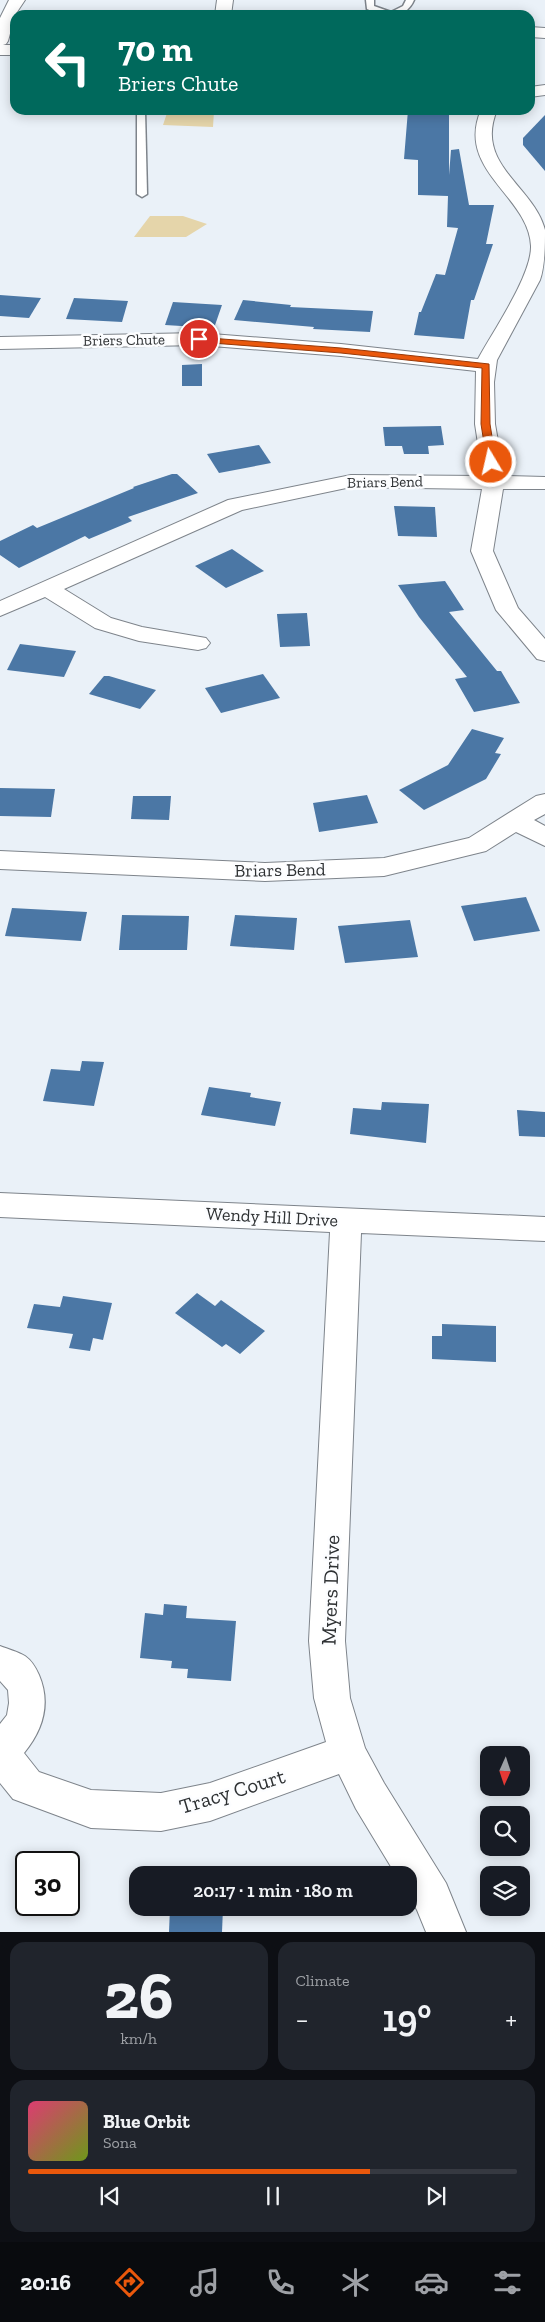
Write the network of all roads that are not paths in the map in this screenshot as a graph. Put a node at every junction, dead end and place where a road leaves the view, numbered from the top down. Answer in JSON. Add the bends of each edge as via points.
{"nodes":[{"id":1,"x":370,"y":0,"type":"edge"},
{"id":2,"x":410,"y":0,"type":"edge"},
{"id":3,"x":378,"y":10,"type":"edge"},
{"id":4,"x":401,"y":10,"type":"edge"},
{"id":5,"x":10,"y":13,"type":"edge"},
{"id":6,"x":0,"y":41,"type":"edge"},
{"id":7,"x":141,"y":115,"type":"edge"},
{"id":8,"x":487,"y":115,"type":"edge"},
{"id":9,"x":142,"y":194,"type":"dead end"},
{"id":10,"x":0,"y":344,"type":"edge"},
{"id":11,"x":486,"y":366,"type":"junction"},
{"id":12,"x":494,"y":481,"type":"junction"},
{"id":13,"x":545,"y":483,"type":"edge"},
{"id":14,"x":47,"y":589,"type":"junction"},
{"id":15,"x":0,"y":609,"type":"edge"},
{"id":16,"x":198,"y":643,"type":"dead end"},
{"id":17,"x":545,"y":654,"type":"edge"},
{"id":18,"x":545,"y":802,"type":"edge"},
{"id":19,"x":515,"y":821,"type":"junction"},
{"id":20,"x":545,"y":837,"type":"edge"},
{"id":21,"x":0,"y":860,"type":"edge"},
{"id":22,"x":0,"y":1205,"type":"edge"},
{"id":23,"x":346,"y":1220,"type":"junction"},
{"id":24,"x":545,"y":1229,"type":"edge"},
{"id":25,"x":0,"y":1663,"type":"edge"},
{"id":26,"x":0,"y":1748,"type":"edge"},
{"id":27,"x":0,"y":1753,"type":"edge"},
{"id":28,"x":348,"y":1753,"type":"junction"},
{"id":29,"x":446,"y":1932,"type":"edge"}],
"edges":[{"from":1,"to":3,"type":"lane","via":[[370,7]]},
{"from":2,"to":4,"type":"lane"},
{"from":5,"to":6,"type":"street"},
{"from":7,"to":9,"type":"lane"},
{"from":8,"to":11,"type":"street","via":[[483,124],[484,144],[497,173],[531,218],[540,246],[534,274]]},
{"from":10,"to":11,"type":"street","name":"Briers Chute","via":[[199,339]]},
{"from":11,"to":12,"type":"street","via":[[485,424]]},
{"from":12,"to":13,"type":"street","name":"Briars Bend"},
{"from":12,"to":14,"type":"street","name":"Briars Bend","via":[[351,481],[236,505]]},
{"from":12,"to":17,"type":"street","via":[[482,551],[507,610]]},
{"from":14,"to":15,"type":"street","name":"Briars Bend"},
{"from":14,"to":16,"type":"street","via":[[103,623],[139,634]]},
{"from":18,"to":19,"type":"street","name":"Briars Bend"},
{"from":19,"to":20,"type":"street"},
{"from":19,"to":21,"type":"street","name":"Briars Bend","via":[[477,845],[384,867],[265,872]]},
{"from":22,"to":23,"type":"street","name":"Wendy Hill Drive"},
{"from":23,"to":24,"type":"street","name":"Wendy Hill Drive"},
{"from":23,"to":28,"type":"street","name":"Myers Drive","via":[[327,1641],[332,1698]]},
{"from":25,"to":26,"type":"street","via":[[17,1673],[25,1686],[28,1701],[26,1717],[19,1732]]},
{"from":27,"to":28,"type":"street","name":"Tracy Court","via":[[26,1786],[91,1809],[161,1812],[210,1802]]},
{"from":28,"to":29,"type":"street","name":"Myers Drive","via":[[370,1796],[432,1897]]}]}
